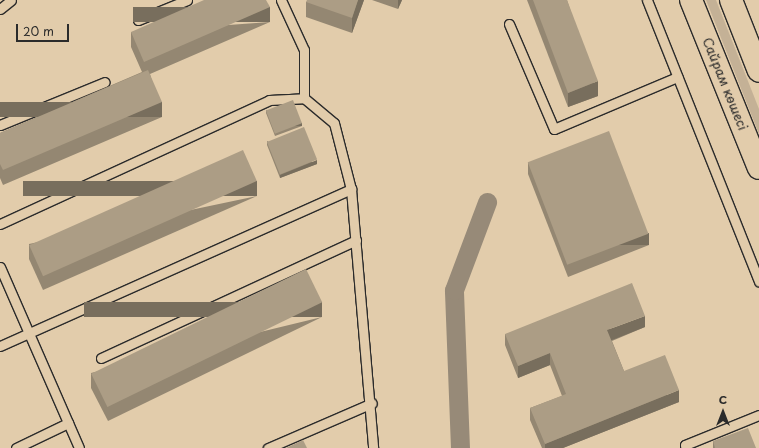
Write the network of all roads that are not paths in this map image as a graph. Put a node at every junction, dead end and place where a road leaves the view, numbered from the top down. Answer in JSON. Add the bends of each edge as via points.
{"nodes":[{"id":1,"x":11,"y":0,"type":"edge"},
{"id":2,"x":187,"y":0,"type":"edge"},
{"id":3,"x":281,"y":0,"type":"edge"},
{"id":4,"x":647,"y":0,"type":"edge"},
{"id":5,"x":691,"y":0,"type":"edge"},
{"id":6,"x":731,"y":0,"type":"edge"},
{"id":7,"x":0,"y":10,"type":"edge"},
{"id":8,"x":138,"y":20,"type":"dead end"},
{"id":9,"x":509,"y":24,"type":"dead end"},
{"id":10,"x":759,"y":71,"type":"edge"},
{"id":11,"x":677,"y":77,"type":"junction"},
{"id":12,"x":105,"y":82,"type":"dead end"},
{"id":13,"x":304,"y":98,"type":"junction"},
{"id":14,"x":0,"y":125,"type":"edge"},
{"id":15,"x":759,"y":168,"type":"edge"},
{"id":16,"x":351,"y":189,"type":"junction"},
{"id":17,"x":0,"y":224,"type":"edge"},
{"id":18,"x":356,"y":240,"type":"junction"},
{"id":19,"x":0,"y":267,"type":"edge"},
{"id":20,"x":759,"y":282,"type":"edge"},
{"id":21,"x":28,"y":334,"type":"junction"},
{"id":22,"x":0,"y":346,"type":"edge"},
{"id":23,"x":100,"y":358,"type":"dead end"},
{"id":24,"x":372,"y":403,"type":"junction"},
{"id":25,"x":759,"y":415,"type":"edge"},
{"id":26,"x":68,"y":423,"type":"junction"},
{"id":27,"x":683,"y":447,"type":"edge"},
{"id":28,"x":16,"y":448,"type":"edge"},
{"id":29,"x":79,"y":448,"type":"edge"},
{"id":30,"x":268,"y":448,"type":"edge"},
{"id":31,"x":373,"y":448,"type":"edge"}],
"edges":[{"from":1,"to":7,"type":"lane"},
{"from":2,"to":8,"type":"lane"},
{"from":3,"to":13,"type":"lane","via":[[304,50]]},
{"from":4,"to":11,"type":"lane"},
{"from":5,"to":15,"type":"main road","name":"Сайрам көшесі"},
{"from":6,"to":10,"type":"main road"},
{"from":9,"to":11,"type":"lane","via":[[554,129]]},
{"from":11,"to":20,"type":"lane"},
{"from":12,"to":14,"type":"lane"},
{"from":13,"to":16,"type":"lane","via":[[334,123]]},
{"from":13,"to":17,"type":"lane","via":[[269,100]]},
{"from":16,"to":18,"type":"lane"},
{"from":16,"to":21,"type":"lane"},
{"from":18,"to":23,"type":"lane"},
{"from":18,"to":24,"type":"lane"},
{"from":19,"to":21,"type":"lane"},
{"from":21,"to":22,"type":"lane"},
{"from":21,"to":26,"type":"lane"},
{"from":24,"to":30,"type":"lane"},
{"from":24,"to":31,"type":"lane"},
{"from":25,"to":27,"type":"lane"},
{"from":26,"to":28,"type":"lane"},
{"from":26,"to":29,"type":"lane"}]}
